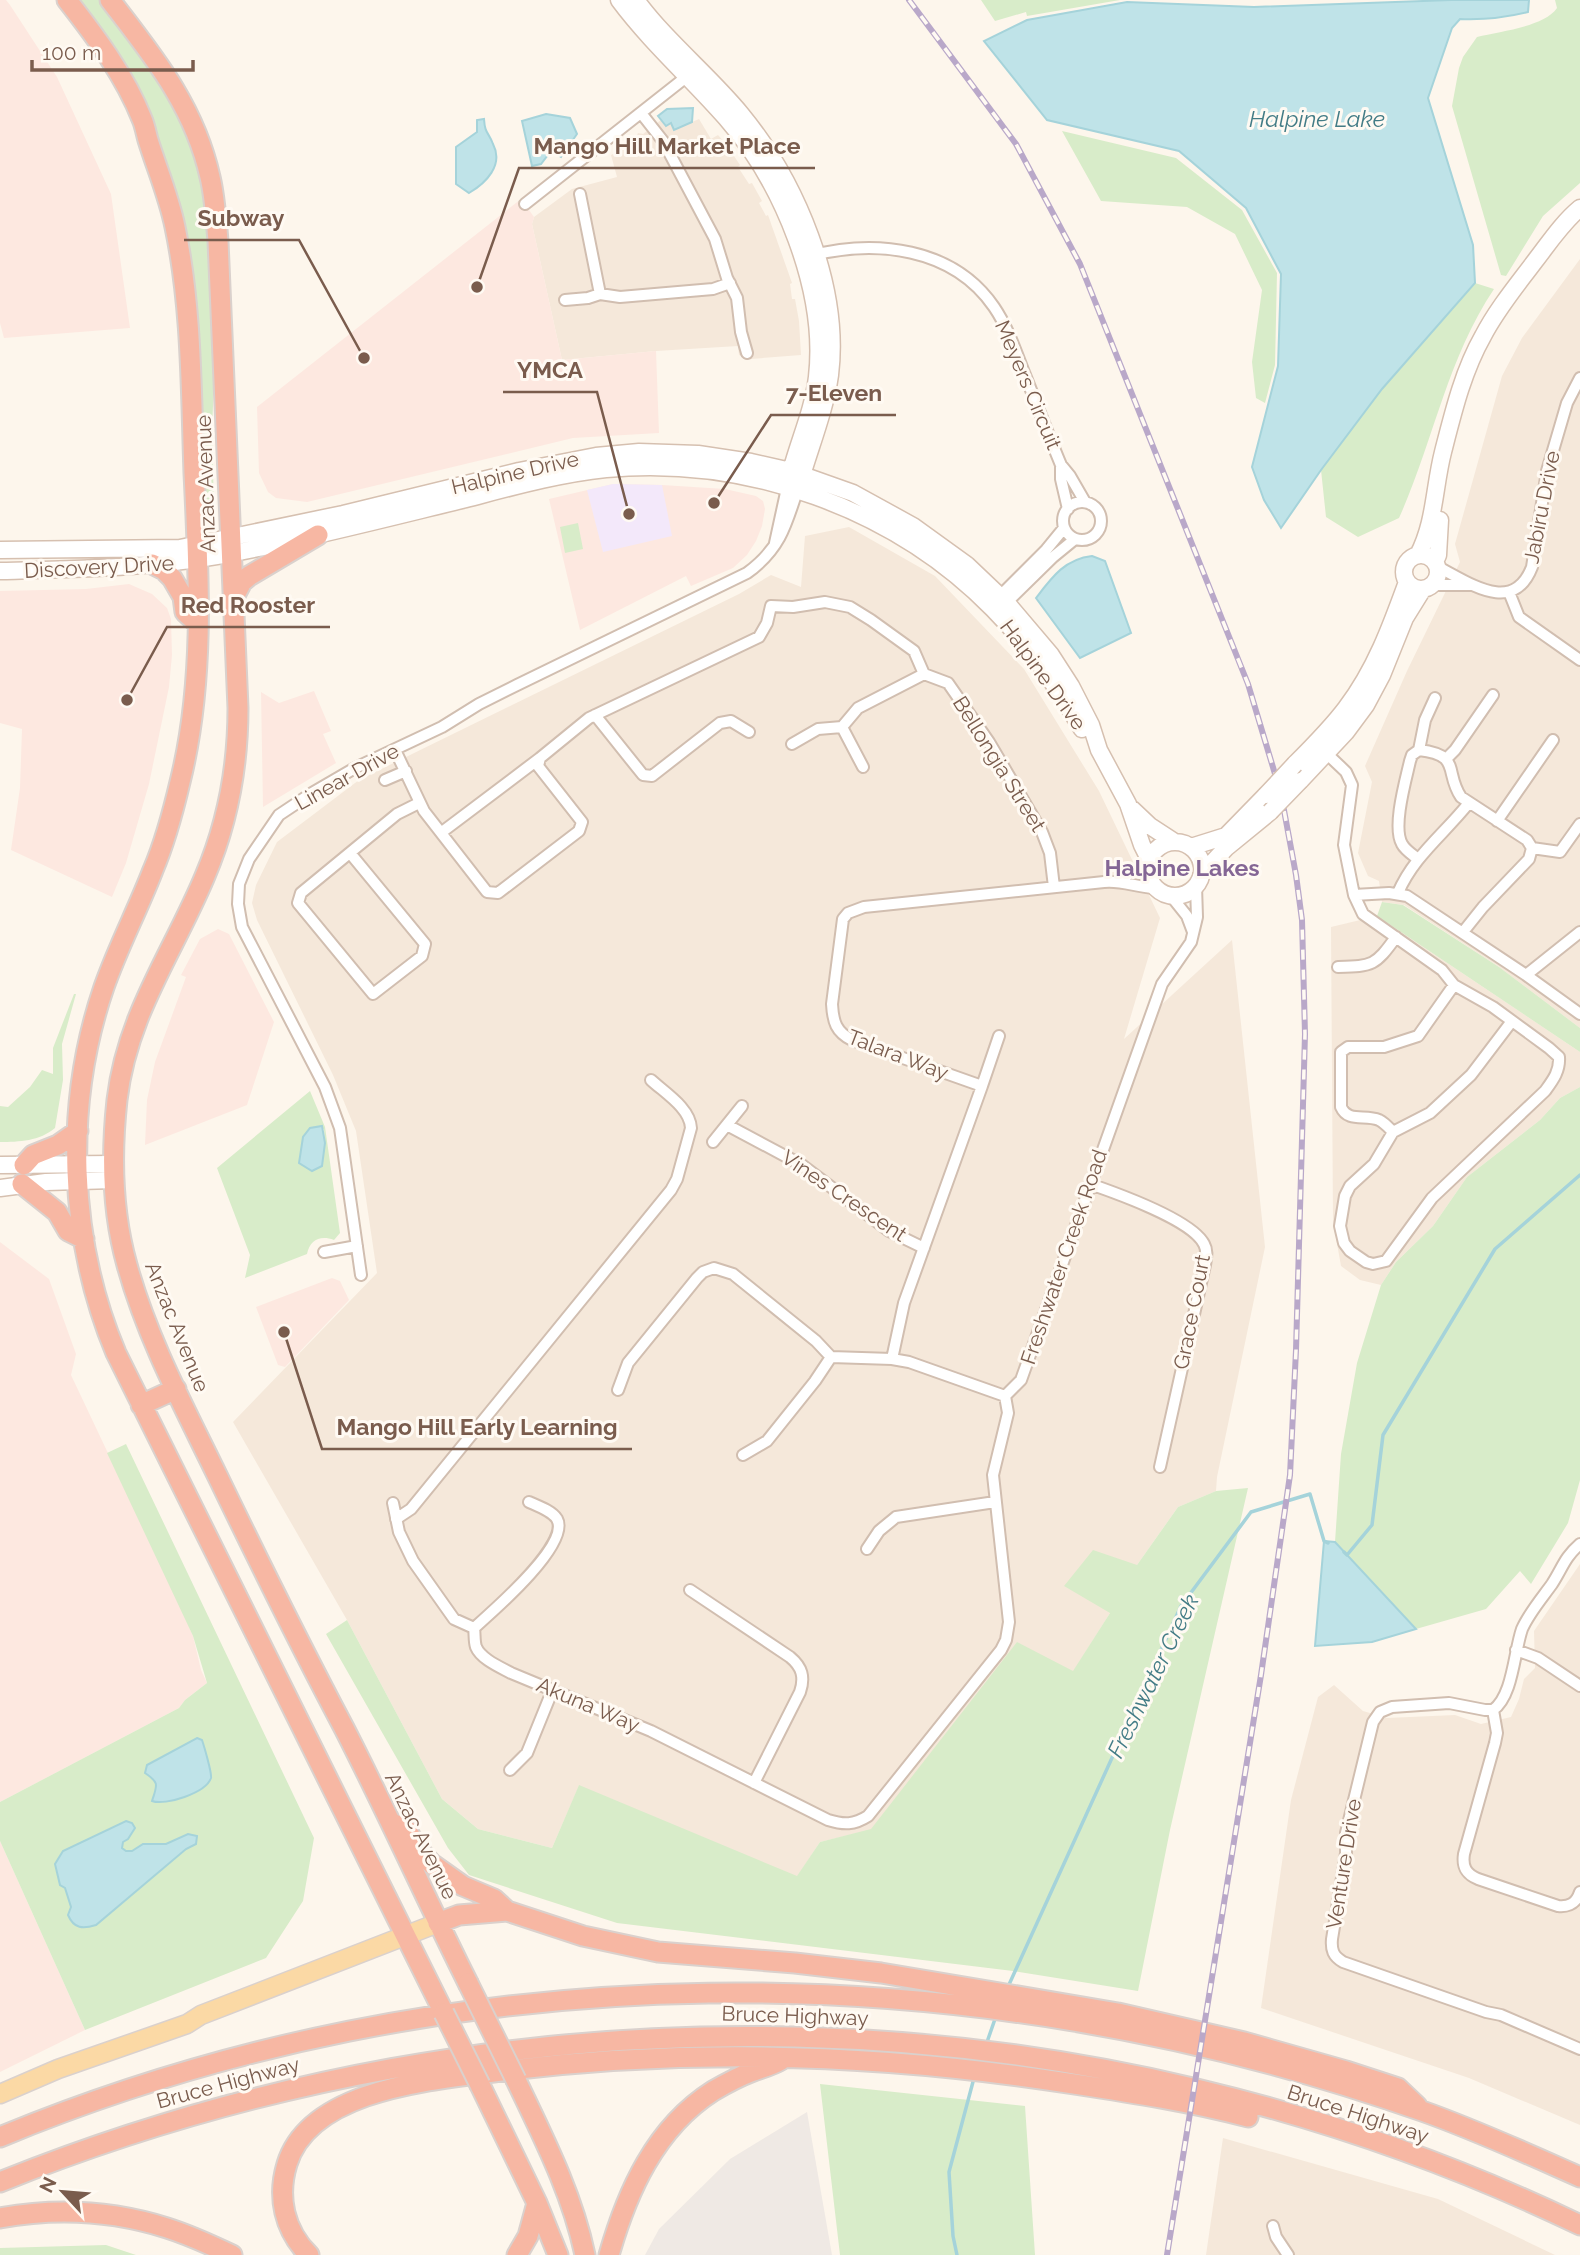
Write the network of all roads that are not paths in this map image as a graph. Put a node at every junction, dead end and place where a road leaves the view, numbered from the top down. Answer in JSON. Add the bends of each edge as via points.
{"nodes":[{"id":1,"x":67,"y":0,"type":"edge"},
{"id":2,"x":110,"y":0,"type":"edge"},
{"id":3,"x":620,"y":0,"type":"edge"},
{"id":4,"x":636,"y":0,"type":"edge"},
{"id":5,"x":692,"y":73,"type":"junction"},
{"id":6,"x":641,"y":113,"type":"junction"},
{"id":7,"x":580,"y":194,"type":"dead end"},
{"id":8,"x":525,"y":204,"type":"dead end"},
{"id":9,"x":1580,"y":208,"type":"edge"},
{"id":10,"x":1580,"y":219,"type":"edge"},
{"id":11,"x":810,"y":256,"type":"junction"},
{"id":12,"x":730,"y":283,"type":"junction"},
{"id":13,"x":600,"y":294,"type":"junction"},
{"id":14,"x":565,"y":300,"type":"dead end"},
{"id":15,"x":747,"y":353,"type":"dead end"},
{"id":16,"x":1580,"y":378,"type":"edge"},
{"id":17,"x":1061,"y":465,"type":"junction"},
{"id":18,"x":797,"y":473,"type":"junction"},
{"id":19,"x":792,"y":490,"type":"junction"},
{"id":20,"x":1085,"y":502,"type":"junction"},
{"id":21,"x":1068,"y":509,"type":"junction"},
{"id":22,"x":1064,"y":528,"type":"junction"},
{"id":23,"x":318,"y":535,"type":"junction"},
{"id":24,"x":1075,"y":539,"type":"junction"},
{"id":25,"x":232,"y":546,"type":"junction"},
{"id":26,"x":0,"y":550,"type":"edge"},
{"id":27,"x":197,"y":552,"type":"junction"},
{"id":28,"x":1418,"y":555,"type":"junction"},
{"id":29,"x":152,"y":564,"type":"junction"},
{"id":30,"x":1436,"y":565,"type":"junction"},
{"id":31,"x":0,"y":571,"type":"edge"},
{"id":32,"x":1407,"y":582,"type":"junction"},
{"id":33,"x":1470,"y":585,"type":"junction"},
{"id":34,"x":1427,"y":587,"type":"junction"},
{"id":35,"x":1509,"y":592,"type":"junction"},
{"id":36,"x":234,"y":597,"type":"junction"},
{"id":37,"x":998,"y":604,"type":"junction"},
{"id":38,"x":198,"y":624,"type":"junction"},
{"id":39,"x":1580,"y":660,"type":"edge"},
{"id":40,"x":924,"y":674,"type":"junction"},
{"id":41,"x":1493,"y":695,"type":"dead end"},
{"id":42,"x":1435,"y":698,"type":"dead end"},
{"id":43,"x":595,"y":715,"type":"junction"},
{"id":44,"x":842,"y":727,"type":"junction"},
{"id":45,"x":749,"y":732,"type":"dead end"},
{"id":46,"x":1553,"y":740,"type":"dead end"},
{"id":47,"x":792,"y":744,"type":"dead end"},
{"id":48,"x":1322,"y":748,"type":"junction"},
{"id":49,"x":394,"y":750,"type":"junction"},
{"id":50,"x":1419,"y":750,"type":"junction"},
{"id":51,"x":540,"y":758,"type":"junction"},
{"id":52,"x":1446,"y":759,"type":"junction"},
{"id":53,"x":863,"y":767,"type":"dead end"},
{"id":54,"x":406,"y":771,"type":"junction"},
{"id":55,"x":385,"y":780,"type":"dead end"},
{"id":56,"x":419,"y":803,"type":"junction"},
{"id":57,"x":1128,"y":804,"type":"junction"},
{"id":58,"x":1468,"y":804,"type":"junction"},
{"id":59,"x":1497,"y":821,"type":"junction"},
{"id":60,"x":1580,"y":824,"type":"edge"},
{"id":61,"x":442,"y":832,"type":"junction"},
{"id":62,"x":1173,"y":841,"type":"junction"},
{"id":63,"x":1191,"y":847,"type":"junction"},
{"id":64,"x":1532,"y":848,"type":"junction"},
{"id":65,"x":350,"y":853,"type":"junction"},
{"id":66,"x":1418,"y":859,"type":"junction"},
{"id":67,"x":1148,"y":862,"type":"junction"},
{"id":68,"x":1202,"y":869,"type":"junction"},
{"id":69,"x":1120,"y":880,"type":"junction"},
{"id":70,"x":1196,"y":886,"type":"junction"},
{"id":71,"x":1054,"y":887,"type":"junction"},
{"id":72,"x":1154,"y":888,"type":"junction"},
{"id":73,"x":1398,"y":893,"type":"junction"},
{"id":74,"x":1354,"y":895,"type":"junction"},
{"id":75,"x":1171,"y":896,"type":"junction"},
{"id":76,"x":1193,"y":932,"type":"junction"},
{"id":77,"x":1580,"y":932,"type":"edge"},
{"id":78,"x":1464,"y":933,"type":"junction"},
{"id":79,"x":1396,"y":937,"type":"junction"},
{"id":80,"x":1338,"y":967,"type":"dead end"},
{"id":81,"x":1526,"y":975,"type":"junction"},
{"id":82,"x":1454,"y":985,"type":"junction"},
{"id":83,"x":1580,"y":1014,"type":"edge"},
{"id":84,"x":1512,"y":1021,"type":"junction"},
{"id":85,"x":999,"y":1036,"type":"dead end"},
{"id":86,"x":651,"y":1080,"type":"dead end"},
{"id":87,"x":982,"y":1086,"type":"junction"},
{"id":88,"x":742,"y":1106,"type":"dead end"},
{"id":89,"x":727,"y":1125,"type":"junction"},
{"id":90,"x":78,"y":1131,"type":"junction"},
{"id":91,"x":1393,"y":1132,"type":"junction"},
{"id":92,"x":713,"y":1142,"type":"dead end"},
{"id":93,"x":24,"y":1164,"type":"junction"},
{"id":94,"x":0,"y":1165,"type":"edge"},
{"id":95,"x":77,"y":1172,"type":"junction"},
{"id":96,"x":114,"y":1172,"type":"junction"},
{"id":97,"x":1090,"y":1184,"type":"junction"},
{"id":98,"x":22,"y":1185,"type":"junction"},
{"id":99,"x":0,"y":1188,"type":"edge"},
{"id":100,"x":84,"y":1240,"type":"junction"},
{"id":101,"x":357,"y":1246,"type":"junction"},
{"id":102,"x":924,"y":1248,"type":"junction"},
{"id":103,"x":324,"y":1252,"type":"dead end"},
{"id":104,"x":361,"y":1275,"type":"dead end"},
{"id":105,"x":831,"y":1357,"type":"junction"},
{"id":106,"x":892,"y":1359,"type":"junction"},
{"id":107,"x":176,"y":1389,"type":"junction"},
{"id":108,"x":618,"y":1390,"type":"dead end"},
{"id":109,"x":1005,"y":1396,"type":"junction"},
{"id":110,"x":141,"y":1405,"type":"junction"},
{"id":111,"x":743,"y":1455,"type":"dead end"},
{"id":112,"x":1160,"y":1466,"type":"dead end"},
{"id":113,"x":529,"y":1502,"type":"dead end"},
{"id":114,"x":393,"y":1503,"type":"dead end"},
{"id":115,"x":995,"y":1503,"type":"junction"},
{"id":116,"x":396,"y":1519,"type":"junction"},
{"id":117,"x":1580,"y":1544,"type":"edge"},
{"id":118,"x":867,"y":1549,"type":"dead end"},
{"id":119,"x":690,"y":1590,"type":"dead end"},
{"id":120,"x":474,"y":1628,"type":"junction"},
{"id":121,"x":1516,"y":1650,"type":"junction"},
{"id":122,"x":1580,"y":1686,"type":"edge"},
{"id":123,"x":553,"y":1689,"type":"junction"},
{"id":124,"x":1493,"y":1710,"type":"junction"},
{"id":125,"x":510,"y":1770,"type":"dead end"},
{"id":126,"x":754,"y":1783,"type":"junction"},
{"id":127,"x":390,"y":1822,"type":"junction"},
{"id":128,"x":1580,"y":1892,"type":"edge"},
{"id":129,"x":507,"y":1911,"type":"junction"},
{"id":130,"x":438,"y":1923,"type":"junction"},
{"id":131,"x":407,"y":1936,"type":"junction"},
{"id":132,"x":974,"y":1997,"type":"junction"},
{"id":133,"x":1580,"y":2049,"type":"edge"},
{"id":134,"x":788,"y":2056,"type":"junction"},
{"id":135,"x":954,"y":2058,"type":"junction"},
{"id":136,"x":0,"y":2094,"type":"edge"},
{"id":137,"x":0,"y":2137,"type":"edge"},
{"id":138,"x":1580,"y":2178,"type":"edge"},
{"id":139,"x":0,"y":2182,"type":"edge"},
{"id":140,"x":537,"y":2203,"type":"junction"},
{"id":141,"x":0,"y":2218,"type":"edge"},
{"id":142,"x":1580,"y":2225,"type":"edge"},
{"id":143,"x":1273,"y":2226,"type":"dead end"},
{"id":144,"x":583,"y":2253,"type":"edge"},
{"id":145,"x":232,"y":2255,"type":"edge"},
{"id":146,"x":309,"y":2255,"type":"edge"},
{"id":147,"x":517,"y":2255,"type":"edge"},
{"id":148,"x":558,"y":2255,"type":"edge"},
{"id":149,"x":609,"y":2255,"type":"edge"},
{"id":150,"x":1289,"y":2255,"type":"edge"}],
"edges":[{"from":1,"to":27,"type":"highway","name":"Anzac Avenue","via":[[119,74],[143,122],[174,224],[186,308]]},
{"from":2,"to":25,"type":"highway","name":"Anzac Avenue","via":[[186,108],[211,179]]},
{"from":3,"to":5,"type":"main road","via":[[646,33]]},
{"from":4,"to":5,"type":"main road"},
{"from":5,"to":6,"type":"street"},
{"from":5,"to":11,"type":"main road","via":[[762,167]]},
{"from":6,"to":8,"type":"street"},
{"from":6,"to":12,"type":"street","via":[[663,141],[702,215]]},
{"from":7,"to":13,"type":"street"},
{"from":9,"to":28,"type":"main road","via":[[1515,288],[1476,349],[1443,452],[1428,534]]},
{"from":10,"to":30,"type":"main road","via":[[1506,315],[1482,356],[1448,470]]},
{"from":11,"to":17,"type":"street","name":"Meyers Circuit","via":[[847,250],[904,250],[933,258],[962,274],[1000,317]]},
{"from":11,"to":18,"type":"main road","via":[[829,317],[831,361],[827,393]]},
{"from":12,"to":13,"type":"street","via":[[713,289],[620,297]]},
{"from":12,"to":15,"type":"street"},
{"from":13,"to":14,"type":"street"},
{"from":16,"to":35,"type":"street","name":"Jabiru Drive","via":[[1567,403],[1547,471],[1532,567],[1521,585]]},
{"from":17,"to":20,"type":"street","name":"Meyers Circuit"},
{"from":17,"to":21,"type":"street","name":"Meyers Circuit"},
{"from":18,"to":19,"type":"main road"},
{"from":18,"to":25,"type":"main road","name":"Halpine Drive","via":[[698,454],[596,456],[343,514]]},
{"from":18,"to":37,"type":"main road","name":"Halpine Drive","via":[[853,493],[904,521],[947,550]]},
{"from":19,"to":23,"type":"main road","name":"Halpine Drive","via":[[699,469],[606,469]]},
{"from":19,"to":37,"type":"main road","name":"Halpine Drive","via":[[844,508],[902,537]]},
{"from":19,"to":49,"type":"street","name":"Linear Drive","via":[[775,543],[761,562],[740,577]]},
{"from":20,"to":21,"type":"street"},
{"from":20,"to":24,"type":"street","via":[[1099,512],[1100,530],[1086,540]]},
{"from":21,"to":22,"type":"street"},
{"from":22,"to":24,"type":"street"},
{"from":22,"to":37,"type":"street"},
{"from":23,"to":25,"type":"main road","name":"Halpine Drive"},
{"from":23,"to":36,"type":"highway","via":[[249,576]]},
{"from":24,"to":37,"type":"street"},
{"from":25,"to":27,"type":"main road"},
{"from":25,"to":36,"type":"highway","name":"Anzac Avenue"},
{"from":26,"to":27,"type":"main road","name":"Discovery Drive","via":[[180,548]]},
{"from":27,"to":29,"type":"main road","name":"Discovery Drive"},
{"from":27,"to":38,"type":"highway","name":"Anzac Avenue"},
{"from":28,"to":30,"type":"main road"},
{"from":28,"to":32,"type":"main road","via":[[1405,567]]},
{"from":29,"to":31,"type":"main road","name":"Discovery Drive"},
{"from":29,"to":38,"type":"highway","via":[[172,578],[186,611]]},
{"from":30,"to":33,"type":"street"},
{"from":30,"to":34,"type":"main road","via":[[1437,577]]},
{"from":32,"to":34,"type":"main road","via":[[1414,588]]},
{"from":32,"to":48,"type":"main road","via":[[1366,678]]},
{"from":33,"to":34,"type":"street"},
{"from":33,"to":35,"type":"street"},
{"from":34,"to":48,"type":"main road","via":[[1405,618],[1366,705],[1346,732]]},
{"from":35,"to":39,"type":"street","via":[[1518,617]]},
{"from":36,"to":96,"type":"highway","name":"Anzac Avenue","via":[[238,734],[232,792],[204,878],[134,1027],[119,1088]]},
{"from":37,"to":57,"type":"main road","name":"Halpine Drive","via":[[1051,655],[1071,685]]},
{"from":38,"to":90,"type":"highway","name":"Anzac Avenue","via":[[193,716],[181,780],[156,865],[95,1017]]},
{"from":40,"to":43,"type":"street","name":"Bellongia Street","via":[[914,651],[850,607],[825,602],[771,606],[759,637]]},
{"from":40,"to":44,"type":"street","via":[[858,708]]},
{"from":40,"to":71,"type":"street","name":"Bellongia Street","via":[[948,684],[989,742],[1042,832]]},
{"from":41,"to":52,"type":"street"},
{"from":42,"to":50,"type":"street"},
{"from":43,"to":45,"type":"street","via":[[643,775],[652,776],[720,723],[731,721]]},
{"from":43,"to":51,"type":"street"},
{"from":44,"to":47,"type":"street","via":[[818,729]]},
{"from":44,"to":53,"type":"street"},
{"from":46,"to":59,"type":"street"},
{"from":48,"to":63,"type":"main road","bridge":true,"via":[[1295,764],[1226,836]]},
{"from":48,"to":68,"type":"main road","bridge":true,"via":[[1300,781],[1270,812]]},
{"from":48,"to":74,"type":"street","via":[[1346,772],[1352,785],[1344,845]]},
{"from":49,"to":54,"type":"street"},
{"from":49,"to":101,"type":"street","name":"Linear Drive","via":[[355,768],[279,815],[249,859],[239,884],[242,927],[325,1087],[340,1128]]},
{"from":50,"to":52,"type":"street"},
{"from":50,"to":66,"type":"street","via":[[1410,761],[1399,833],[1400,842]]},
{"from":51,"to":61,"type":"street"},
{"from":51,"to":61,"type":"street","via":[[538,766],[582,822],[579,831],[498,893],[487,892]]},
{"from":52,"to":58,"type":"street","via":[[1456,790]]},
{"from":54,"to":55,"type":"street"},
{"from":54,"to":56,"type":"street"},
{"from":56,"to":61,"type":"street"},
{"from":56,"to":65,"type":"street","via":[[397,814]]},
{"from":57,"to":62,"type":"main road","name":"Halpine Drive"},
{"from":57,"to":67,"type":"main road","name":"Halpine Drive"},
{"from":58,"to":59,"type":"street"},
{"from":58,"to":66,"type":"street"},
{"from":59,"to":64,"type":"street"},
{"from":60,"to":64,"type":"street","via":[[1560,852]]},
{"from":62,"to":63,"type":"main road"},
{"from":62,"to":67,"type":"main road","via":[[1159,847]]},
{"from":63,"to":68,"type":"main road"},
{"from":64,"to":78,"type":"street","via":[[1529,859]]},
{"from":65,"to":65,"type":"street","via":[[302,893],[298,903],[373,994],[422,956],[425,944]]},
{"from":66,"to":73,"type":"street"},
{"from":67,"to":69,"type":"street","name":"Talara Way"},
{"from":67,"to":72,"type":"main road"},
{"from":68,"to":70,"type":"main road"},
{"from":69,"to":71,"type":"street","name":"Talara Way"},
{"from":69,"to":72,"type":"street","name":"Talara Way"},
{"from":70,"to":75,"type":"main road"},
{"from":70,"to":76,"type":"street","name":"Freshwater Creek Road"},
{"from":71,"to":87,"type":"street","name":"Talara Way","via":[[864,907],[843,919],[832,1004],[838,1031]]},
{"from":72,"to":75,"type":"main road"},
{"from":73,"to":74,"type":"street"},
{"from":73,"to":78,"type":"street"},
{"from":74,"to":79,"type":"street","via":[[1366,917]]},
{"from":75,"to":76,"type":"street"},
{"from":76,"to":97,"type":"street","name":"Freshwater Creek Road","via":[[1189,947],[1168,973],[1156,999]]},
{"from":77,"to":81,"type":"street"},
{"from":78,"to":81,"type":"street"},
{"from":79,"to":80,"type":"street","via":[[1373,963]]},
{"from":79,"to":82,"type":"street","via":[[1442,970]]},
{"from":81,"to":83,"type":"street"},
{"from":82,"to":84,"type":"street"},
{"from":82,"to":91,"type":"street","via":[[1418,1036],[1384,1047],[1348,1047],[1341,1052],[1343,1112],[1377,1119]]},
{"from":84,"to":91,"type":"street","via":[[1471,1076],[1430,1113]]},
{"from":84,"to":91,"type":"street","via":[[1559,1057],[1554,1079],[1432,1198],[1386,1261],[1373,1264],[1357,1258],[1344,1243],[1341,1211],[1350,1186],[1374,1164]]},
{"from":85,"to":87,"type":"street"},
{"from":86,"to":116,"type":"street","via":[[690,1120],[671,1190],[411,1508]]},
{"from":87,"to":102,"type":"street"},
{"from":88,"to":89,"type":"street"},
{"from":89,"to":92,"type":"street"},
{"from":89,"to":102,"type":"street","name":"Vines Crescent","via":[[820,1176],[889,1231]]},
{"from":90,"to":93,"type":"highway"},
{"from":90,"to":95,"type":"highway","name":"Anzac Avenue"},
{"from":93,"to":94,"type":"main road"},
{"from":93,"to":95,"type":"main road"},
{"from":95,"to":96,"type":"main road"},
{"from":95,"to":98,"type":"main road"},
{"from":95,"to":100,"type":"highway","name":"Anzac Avenue"},
{"from":96,"to":107,"type":"highway","name":"Anzac Avenue","via":[[126,1262],[145,1321]]},
{"from":97,"to":109,"type":"street","name":"Freshwater Creek Road","via":[[1021,1380]]},
{"from":97,"to":112,"type":"street","name":"Grace Court","via":[[1151,1206],[1205,1245],[1205,1265]]},
{"from":98,"to":99,"type":"main road"},
{"from":98,"to":100,"type":"highway","via":[[58,1212],[68,1231]]},
{"from":100,"to":110,"type":"highway","name":"Anzac Avenue","via":[[104,1324]]},
{"from":101,"to":103,"type":"street"},
{"from":101,"to":104,"type":"street","name":"Linear Drive"},
{"from":102,"to":106,"type":"street","via":[[904,1303]]},
{"from":105,"to":106,"type":"street"},
{"from":105,"to":108,"type":"street","via":[[733,1274],[714,1268],[697,1278],[628,1363]]},
{"from":105,"to":111,"type":"street","via":[[767,1441]]},
{"from":106,"to":109,"type":"street"},
{"from":107,"to":110,"type":"highway"},
{"from":107,"to":127,"type":"highway","name":"Anzac Avenue"},
{"from":109,"to":115,"type":"street","via":[[1007,1418],[993,1465]]},
{"from":110,"to":131,"type":"highway","name":"Anzac Avenue"},
{"from":113,"to":120,"type":"street","via":[[554,1516],[559,1526],[556,1538],[531,1573]]},
{"from":114,"to":116,"type":"street"},
{"from":115,"to":118,"type":"street","via":[[896,1517]]},
{"from":115,"to":126,"type":"street","name":"Akuna Way","via":[[1009,1622],[1006,1640],[877,1807],[859,1822],[848,1824],[828,1820]]},
{"from":116,"to":120,"type":"street","via":[[413,1561],[454,1619]]},
{"from":117,"to":121,"type":"street","via":[[1564,1560],[1527,1620]]},
{"from":119,"to":126,"type":"street","via":[[790,1657],[803,1676],[800,1692]]},
{"from":120,"to":123,"type":"street","name":"Akuna Way","via":[[476,1646],[484,1656],[511,1673]]},
{"from":121,"to":122,"type":"street","via":[[1538,1658]]},
{"from":121,"to":124,"type":"street","via":[[1504,1695]]},
{"from":123,"to":125,"type":"street","via":[[527,1753]]},
{"from":123,"to":126,"type":"street","name":"Akuna Way"},
{"from":124,"to":128,"type":"street","via":[[1496,1738],[1464,1854],[1465,1869],[1478,1879],[1558,1906],[1571,1905]]},
{"from":124,"to":133,"type":"street","name":"Venture Drive","via":[[1443,1703],[1392,1707],[1377,1715],[1346,1833],[1332,1950],[1343,1962],[1501,2015]]},
{"from":127,"to":129,"type":"highway","via":[[405,1828],[420,1851],[446,1875],[494,1899]]},
{"from":127,"to":130,"type":"highway","name":"Anzac Avenue"},
{"from":129,"to":130,"type":"highway","via":[[459,1915]]},
{"from":129,"to":132,"type":"highway","via":[[583,1936],[658,1952],[816,1965]]},
{"from":130,"to":131,"type":"main road"},
{"from":130,"to":144,"type":"highway","name":"Anzac Avenue","bridge":true,"via":[[556,2166],[572,2205]]},
{"from":131,"to":136,"type":"main road"},
{"from":131,"to":140,"type":"highway","name":"Anzac Avenue","bridge":true},
{"from":132,"to":137,"type":"highway","name":"Bruce Highway","via":[[665,1993],[494,2007],[249,2054]]},
{"from":132,"to":138,"type":"highway","name":"Bruce Highway","via":[[1049,2008],[1299,2072],[1423,2112]]},
{"from":134,"to":135,"type":"highway"},
{"from":134,"to":146,"type":"highway","via":[[651,2057],[532,2067],[434,2080],[349,2102],[306,2131],[289,2156],[282,2179],[283,2211],[291,2232]]},
{"from":134,"to":149,"type":"highway","via":[[711,2092],[673,2125],[639,2176]]},
{"from":135,"to":139,"type":"highway","name":"Bruce Highway","via":[[844,2039],[743,2035],[596,2042],[449,2059],[352,2075],[208,2110]]},
{"from":135,"to":142,"type":"highway","name":"Bruce Highway","via":[[1163,2082],[1293,2115],[1467,2175]]},
{"from":140,"to":147,"type":"highway"},
{"from":140,"to":148,"type":"highway","name":"Anzac Avenue"},
{"from":141,"to":145,"type":"highway","via":[[70,2212],[124,2217],[181,2233]]},
{"from":143,"to":150,"type":"street"}]}
